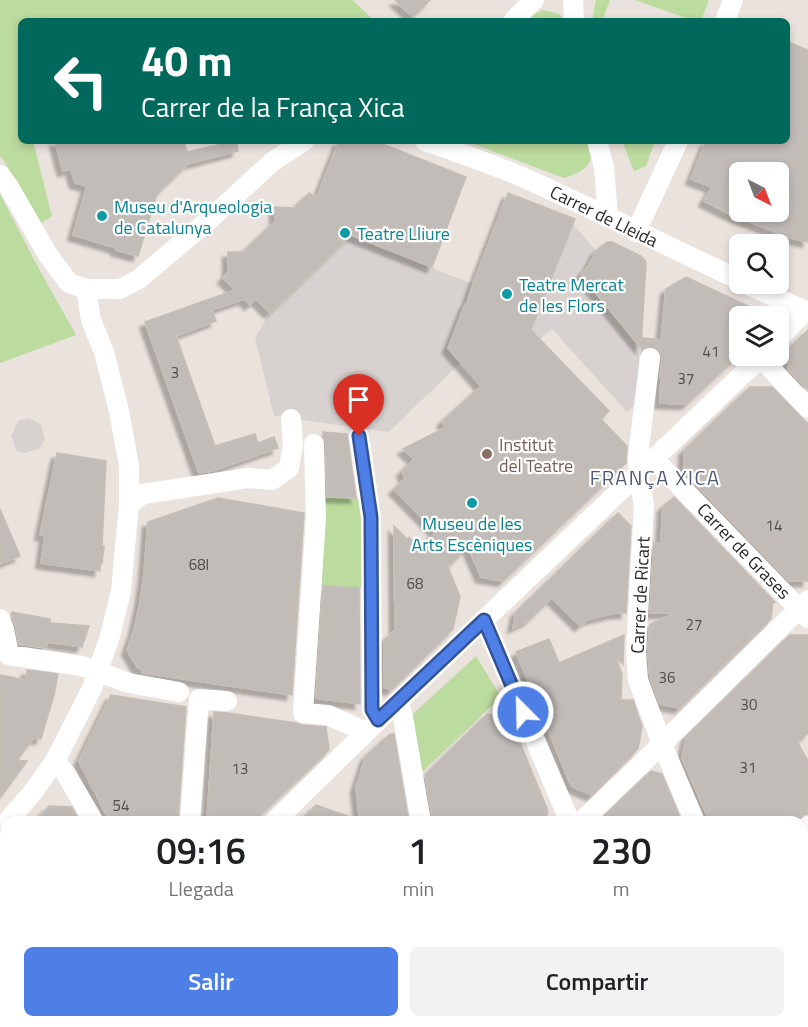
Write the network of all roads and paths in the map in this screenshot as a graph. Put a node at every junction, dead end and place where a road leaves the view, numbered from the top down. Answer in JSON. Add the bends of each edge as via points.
{"nodes":[{"id":1,"x":534,"y":0,"type":"edge"},
{"id":2,"x":573,"y":0,"type":"edge"},
{"id":3,"x":733,"y":0,"type":"edge"},
{"id":4,"x":516,"y":18,"type":"edge"},
{"id":5,"x":574,"y":18,"type":"edge"},
{"id":6,"x":726,"y":18,"type":"edge"},
{"id":7,"x":299,"y":144,"type":"edge"},
{"id":8,"x":434,"y":144,"type":"edge"},
{"id":9,"x":449,"y":144,"type":"edge"},
{"id":10,"x":598,"y":144,"type":"edge"},
{"id":11,"x":677,"y":144,"type":"edge"},
{"id":12,"x":468,"y":156,"type":"junction"},
{"id":13,"x":0,"y":174,"type":"edge"},
{"id":14,"x":608,"y":217,"type":"junction"},
{"id":15,"x":636,"y":232,"type":"junction"},
{"id":16,"x":729,"y":275,"type":"edge"},
{"id":17,"x":86,"y":289,"type":"junction"},
{"id":18,"x":768,"y":294,"type":"edge"},
{"id":19,"x":807,"y":312,"type":"edge"},
{"id":20,"x":789,"y":329,"type":"edge"},
{"id":21,"x":650,"y":358,"type":"tunnel mouth"},
{"id":22,"x":751,"y":366,"type":"edge"},
{"id":23,"x":770,"y":366,"type":"edge"},
{"id":24,"x":808,"y":408,"type":"edge"},
{"id":25,"x":291,"y":419,"type":"dead end"},
{"id":26,"x":359,"y":436,"type":"dead end"},
{"id":27,"x":314,"y":444,"type":"dead end"},
{"id":28,"x":654,"y":459,"type":"junction"},
{"id":29,"x":638,"y":474,"type":"junction"},
{"id":30,"x":129,"y":504,"type":"junction"},
{"id":31,"x":805,"y":609,"type":"edge"},
{"id":32,"x":0,"y":620,"type":"edge"},
{"id":33,"x":484,"y":620,"type":"junction"},
{"id":34,"x":98,"y":672,"type":"junction"},
{"id":35,"x":179,"y":692,"type":"dead end"},
{"id":36,"x":227,"y":701,"type":"dead end"},
{"id":37,"x":399,"y":702,"type":"junction"},
{"id":38,"x":372,"y":726,"type":"junction"},
{"id":39,"x":662,"y":744,"type":"junction"},
{"id":40,"x":55,"y":760,"type":"junction"},
{"id":41,"x":12,"y":816,"type":"edge"},
{"id":42,"x":90,"y":816,"type":"edge"},
{"id":43,"x":190,"y":816,"type":"edge"},
{"id":44,"x":280,"y":816,"type":"edge"},
{"id":45,"x":420,"y":816,"type":"edge"},
{"id":46,"x":567,"y":816,"type":"edge"},
{"id":47,"x":587,"y":816,"type":"edge"},
{"id":48,"x":692,"y":816,"type":"edge"}],
"edges":[{"from":1,"to":4,"type":"street"},
{"from":2,"to":5,"type":"street"},
{"from":3,"to":6,"type":"street"},
{"from":7,"to":17,"type":"street","via":[[272,162],[139,279],[120,289]]},
{"from":8,"to":12,"type":"street","name":"Carrer de Lleida"},
{"from":9,"to":12,"type":"street","name":"Carrer de Lleida"},
{"from":10,"to":14,"type":"street"},
{"from":11,"to":15,"type":"street"},
{"from":12,"to":14,"type":"street","name":"Carrer de Lleida"},
{"from":13,"to":17,"type":"street","via":[[48,255],[69,283]]},
{"from":14,"to":15,"type":"street","name":"Carrer de Lleida"},
{"from":15,"to":16,"type":"street","name":"Carrer de Lleida"},
{"from":17,"to":30,"type":"street","via":[[91,320],[104,352],[119,411],[129,466]]},
{"from":18,"to":19,"type":"street"},
{"from":19,"to":20,"type":"street"},
{"from":21,"to":29,"type":"street","name":"Carrer de Ricart"},
{"from":22,"to":28,"type":"street"},
{"from":23,"to":24,"type":"street"},
{"from":25,"to":30,"type":"street","via":[[293,444],[288,468],[272,480],[248,478],[143,494]]},
{"from":26,"to":38,"type":"street","via":[[371,517]]},
{"from":27,"to":38,"type":"street","via":[[316,519],[303,712]]},
{"from":28,"to":29,"type":"street"},
{"from":28,"to":31,"type":"street","name":"Carrer de Grases"},
{"from":29,"to":33,"type":"street"},
{"from":29,"to":39,"type":"street","name":"Carrer de Ricart","via":[[645,505],[636,652],[638,680]]},
{"from":30,"to":34,"type":"street","via":[[121,591]]},
{"from":31,"to":39,"type":"street"},
{"from":32,"to":34,"type":"street","via":[[9,656],[82,666]]},
{"from":33,"to":37,"type":"street"},
{"from":33,"to":46,"type":"street"},
{"from":34,"to":35,"type":"street","via":[[129,683]]},
{"from":34,"to":40,"type":"street"},
{"from":36,"to":43,"type":"street","via":[[199,699]]},
{"from":37,"to":38,"type":"street"},
{"from":37,"to":45,"type":"street"},
{"from":38,"to":44,"type":"street"},
{"from":39,"to":47,"type":"street"},
{"from":39,"to":48,"type":"street","name":"Carrer de Ricart"},
{"from":40,"to":41,"type":"street"},
{"from":40,"to":42,"type":"street"}]}
